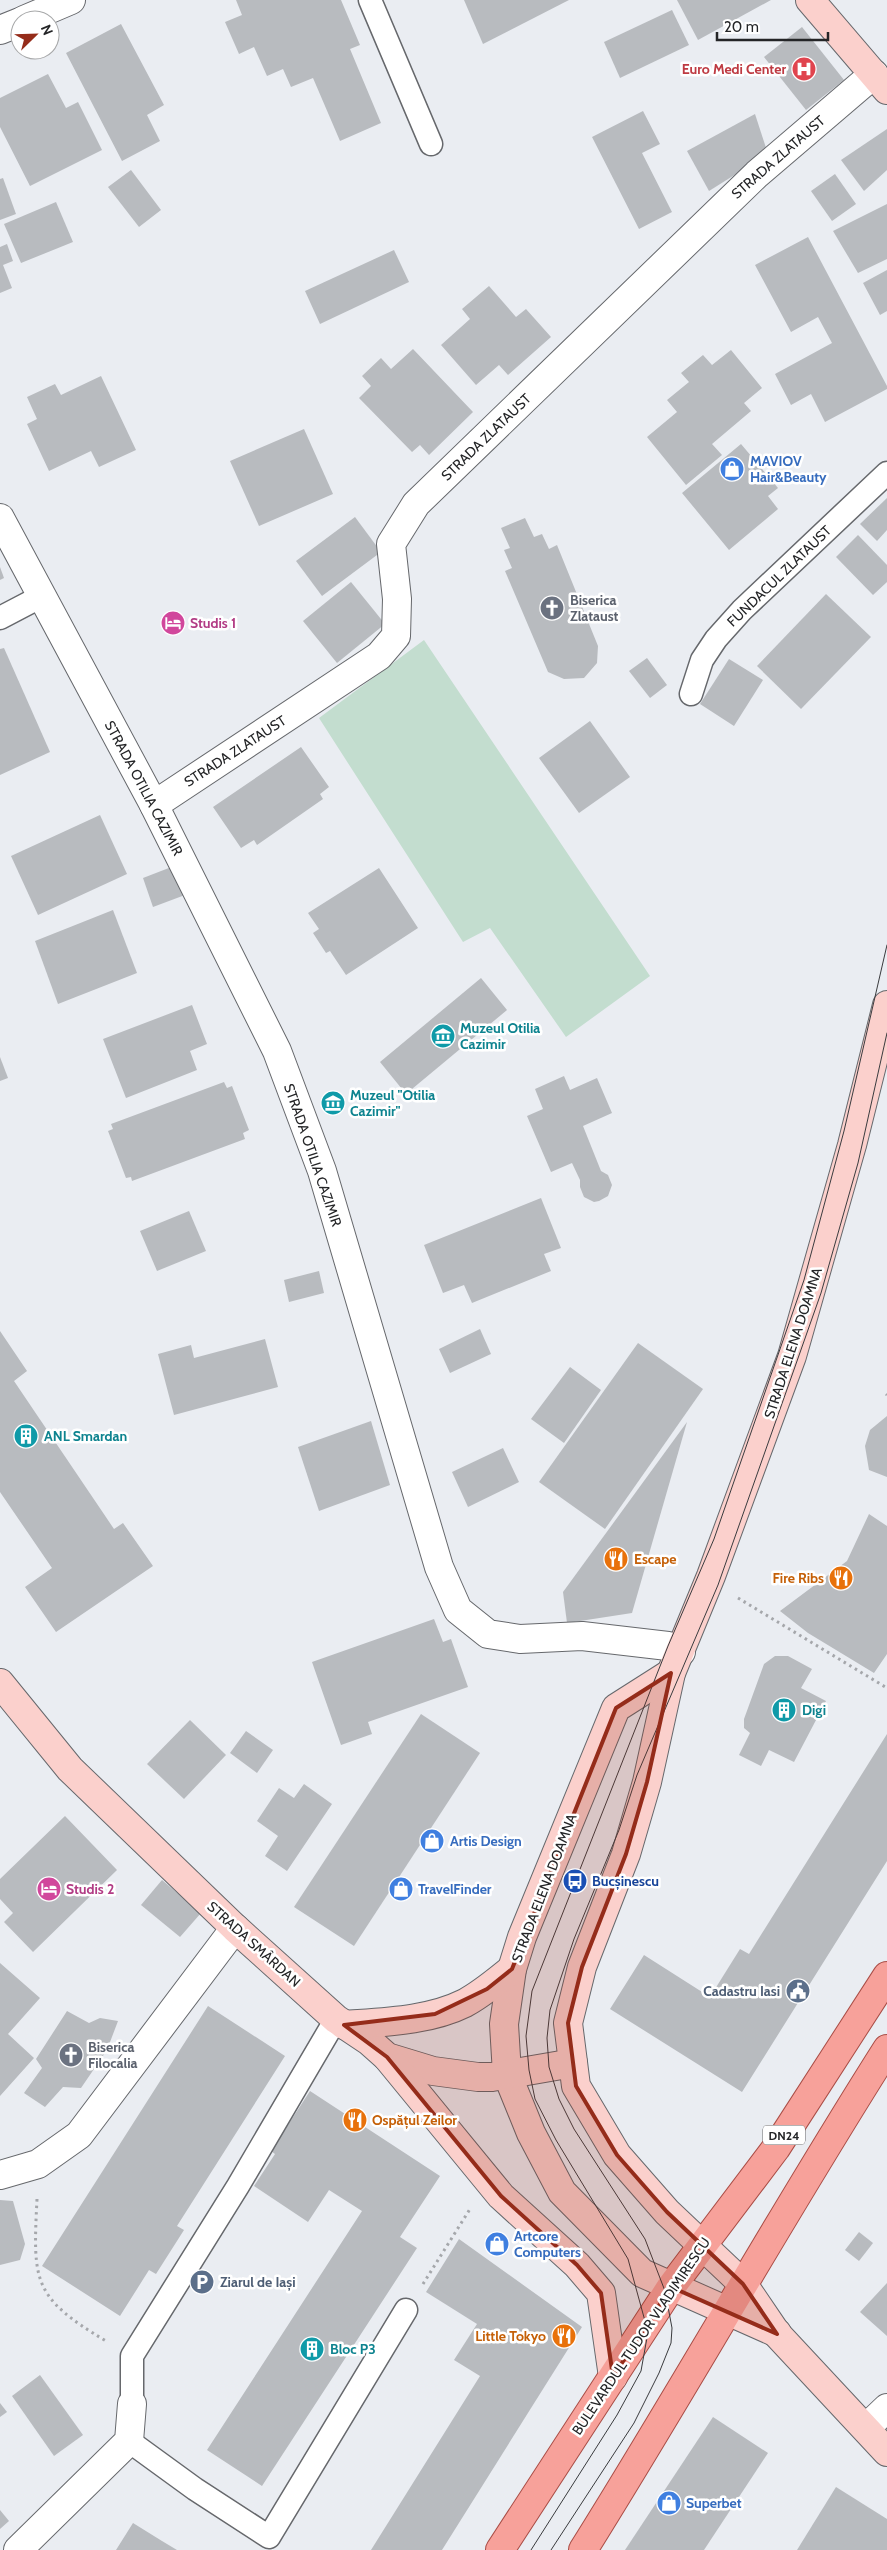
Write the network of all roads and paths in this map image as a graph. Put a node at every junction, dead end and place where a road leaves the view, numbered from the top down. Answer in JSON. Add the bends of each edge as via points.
{"nodes":[{"id":1,"x":71,"y":0,"type":"edge"},
{"id":2,"x":370,"y":0,"type":"edge"},
{"id":3,"x":810,"y":0,"type":"edge"},
{"id":4,"x":48,"y":10,"type":"edge"},
{"id":5,"x":881,"y":82,"type":"edge"},
{"id":6,"x":431,"y":144,"type":"dead end"},
{"id":7,"x":887,"y":472,"type":"edge"},
{"id":8,"x":0,"y":518,"type":"edge"},
{"id":9,"x":42,"y":596,"type":"junction"},
{"id":10,"x":0,"y":618,"type":"edge"},
{"id":11,"x":691,"y":694,"type":"dead end"},
{"id":12,"x":154,"y":805,"type":"junction"},
{"id":13,"x":887,"y":1004,"type":"edge"},
{"id":14,"x":711,"y":1576,"type":"junction"},
{"id":15,"x":676,"y":1662,"type":"junction"},
{"id":16,"x":0,"y":1683,"type":"edge"},
{"id":17,"x":887,"y":1688,"type":"edge"},
{"id":18,"x":235,"y":1928,"type":"junction"},
{"id":19,"x":512,"y":1969,"type":"junction"},
{"id":20,"x":887,"y":1976,"type":"edge"},
{"id":21,"x":340,"y":2022,"type":"junction"},
{"id":22,"x":887,"y":2049,"type":"edge"},
{"id":23,"x":387,"y":2058,"type":"junction"},
{"id":24,"x":573,"y":2063,"type":"junction"},
{"id":25,"x":507,"y":2074,"type":"junction"},
{"id":26,"x":38,"y":2164,"type":"junction"},
{"id":27,"x":0,"y":2175,"type":"edge"},
{"id":28,"x":474,"y":2203,"type":"dead end"},
{"id":29,"x":701,"y":2245,"type":"junction"},
{"id":30,"x":743,"y":2284,"type":"junction"},
{"id":31,"x":671,"y":2287,"type":"junction"},
{"id":32,"x":406,"y":2310,"type":"joint"},
{"id":33,"x":727,"y":2312,"type":"junction"},
{"id":34,"x":75,"y":2323,"type":"dead end"},
{"id":35,"x":777,"y":2334,"type":"junction"},
{"id":36,"x":612,"y":2377,"type":"junction"},
{"id":37,"x":132,"y":2404,"type":"joint"},
{"id":38,"x":887,"y":2408,"type":"edge"},
{"id":39,"x":866,"y":2428,"type":"junction"},
{"id":40,"x":129,"y":2441,"type":"junction"},
{"id":41,"x":887,"y":2452,"type":"edge"},
{"id":42,"x":18,"y":2550,"type":"edge"},
{"id":43,"x":500,"y":2550,"type":"edge"},
{"id":44,"x":583,"y":2550,"type":"edge"}],
"edges":[{"from":1,"to":4,"type":"street"},
{"from":2,"to":6,"type":"lane"},
{"from":3,"to":5,"type":"main road"},
{"from":5,"to":12,"type":"street","name":"STRADA ZLATAUST","via":[[757,174],[416,504],[392,544],[396,636],[379,656]]},
{"from":7,"to":11,"type":"lane","name":"FUNDACUL ZLATAUST","via":[[742,610],[702,660]]},
{"from":8,"to":9,"type":"street","name":"STRADA OTILIA CAZIMIR"},
{"from":9,"to":10,"type":"lane"},
{"from":9,"to":12,"type":"street","name":"STRADA OTILIA CAZIMIR"},
{"from":12,"to":15,"type":"street","name":"STRADA OTILIA CAZIMIR","via":[[277,1051],[312,1143],[439,1568],[458,1610],[488,1634],[520,1639],[582,1636],[668,1646]]},
{"from":13,"to":14,"type":"main road","name":"STRADA ELENA DOAMNA","via":[[852,1145],[792,1356]]},
{"from":14,"to":15,"type":"main road","name":"STRADA ELENA DOAMNA"},
{"from":14,"to":17,"type":"path","via":[[718,1585]]},
{"from":15,"to":19,"type":"main road","name":"STRADA ELENA DOAMNA","via":[[616,1708]]},
{"from":15,"to":24,"type":"main road","name":"STRADA ELENA DOAMNA","via":[[626,1854],[582,1967],[568,2023]]},
{"from":16,"to":18,"type":"main road","name":"STRADA SMÂRDAN","via":[[70,1769]]},
{"from":18,"to":21,"type":"main road","name":"STRADA SMÂRDAN"},
{"from":18,"to":26,"type":"street","via":[[79,2135]]},
{"from":19,"to":21,"type":"main road","via":[[464,2003],[435,2014],[386,2022]]},
{"from":19,"to":25,"type":"main road","name":"STRADA ELENA DOAMNA","via":[[504,2024]]},
{"from":20,"to":29,"type":"main road","name":"BULEVARDUL TUDOR VLADIMIRESCU","number":"DN24","via":[[776,2148]]},
{"from":21,"to":23,"type":"main road","name":"STRADA SMÂRDAN","via":[[369,2041]]},
{"from":21,"to":37,"type":"lane","via":[[132,2356]]},
{"from":22,"to":30,"type":"main road","number":"DN24"},
{"from":23,"to":25,"type":"main road","name":"STRADA SMÂRDAN","via":[[433,2071],[478,2076]]},
{"from":23,"to":36,"type":"main road","via":[[500,2196],[577,2265],[601,2293]]},
{"from":24,"to":25,"type":"main road","name":"STRADA SMÂRDAN"},
{"from":24,"to":29,"type":"main road","name":"STRADA ELENA DOAMNA","via":[[576,2086],[617,2155]]},
{"from":25,"to":31,"type":"main road","name":"STRADA ELENA DOAMNA","via":[[531,2133],[562,2192],[642,2273]]},
{"from":26,"to":27,"type":"street"},
{"from":26,"to":34,"type":"path","via":[[36,2270],[56,2306]]},
{"from":28,"to":32,"type":"path"},
{"from":29,"to":30,"type":"main road","name":"STRADA ELENA DOAMNA"},
{"from":29,"to":31,"type":"main road","name":"BULEVARDUL TUDOR VLADIMIRESCU","number":"DN24"},
{"from":30,"to":33,"type":"main road","number":"DN24"},
{"from":30,"to":35,"type":"main road","name":"STRADA ELENA DOAMNA"},
{"from":31,"to":33,"type":"main road","name":"STRADA ELENA DOAMNA"},
{"from":31,"to":36,"type":"main road","name":"BULEVARDUL TUDOR VLADIMIRESCU","number":"DN24"},
{"from":32,"to":40,"type":"lane","via":[[269,2537]]},
{"from":33,"to":35,"type":"main road","name":"STRADA ELENA DOAMNA"},
{"from":33,"to":44,"type":"main road","number":"DN24","via":[[669,2413]]},
{"from":35,"to":39,"type":"main road"},
{"from":36,"to":43,"type":"main road","name":"BULEVARDUL TUDOR VLADIMIRESCU","number":"DN24"},
{"from":37,"to":40,"type":"street"},
{"from":38,"to":39,"type":"street"},
{"from":39,"to":41,"type":"main road"},
{"from":40,"to":42,"type":"street"}]}
